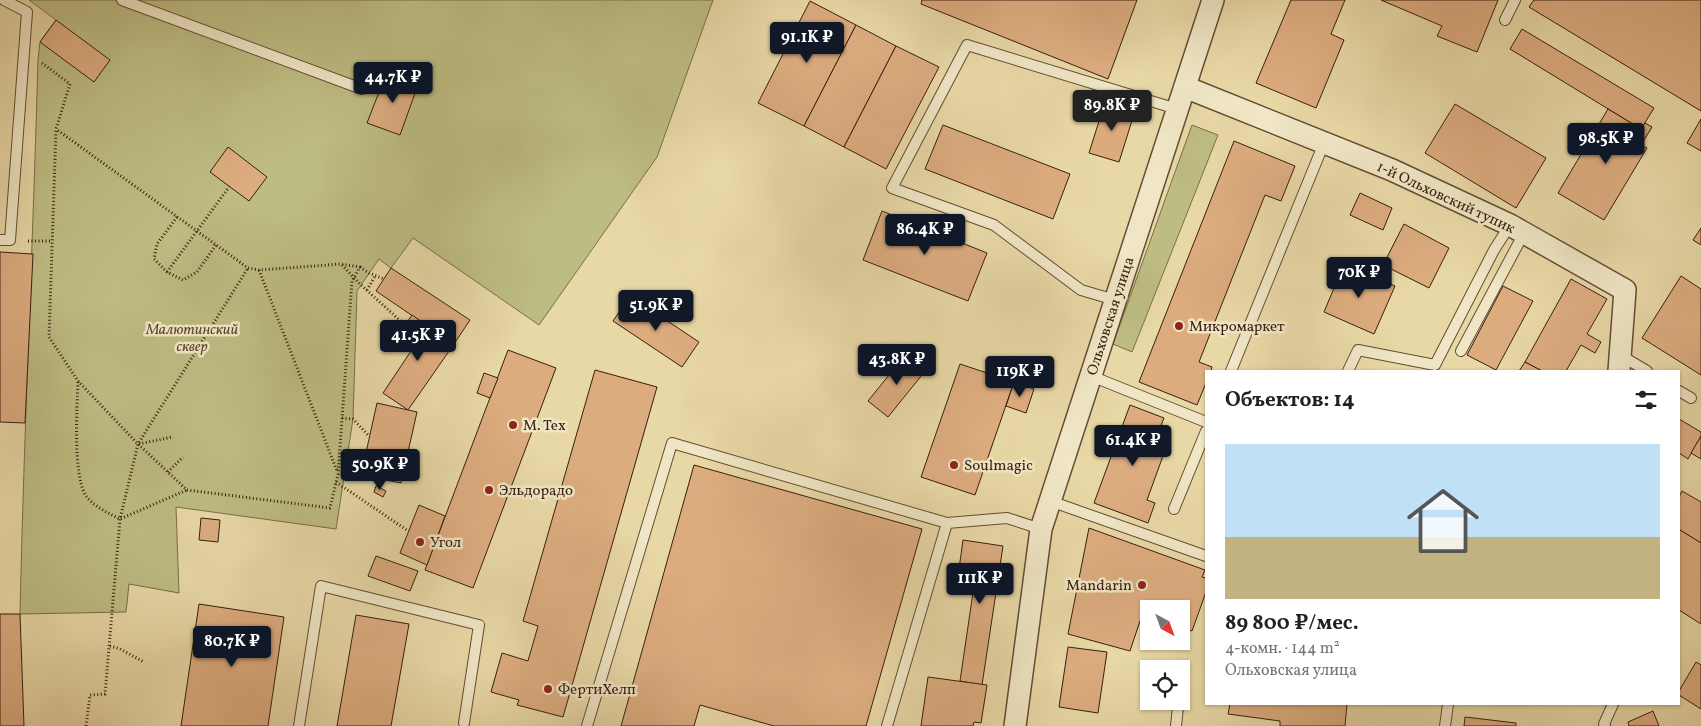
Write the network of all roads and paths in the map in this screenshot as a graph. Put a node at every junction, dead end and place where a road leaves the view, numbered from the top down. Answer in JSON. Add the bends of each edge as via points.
{"nodes":[{"id":1,"x":4,"y":0,"type":"edge"},
{"id":2,"x":122,"y":0,"type":"edge"},
{"id":3,"x":1213,"y":0,"type":"edge"},
{"id":4,"x":1515,"y":0,"type":"edge"},
{"id":5,"x":1505,"y":20,"type":"dead end"},
{"id":6,"x":24,"y":49,"type":"junction"},
{"id":7,"x":1184,"y":88,"type":"junction"},
{"id":8,"x":362,"y":89,"type":"dead end"},
{"id":9,"x":1177,"y":109,"type":"junction"},
{"id":10,"x":56,"y":129,"type":"junction"},
{"id":11,"x":1324,"y":142,"type":"junction"},
{"id":12,"x":229,"y":186,"type":"dead end"},
{"id":13,"x":177,"y":217,"type":"junction"},
{"id":14,"x":1517,"y":229,"type":"junction"},
{"id":15,"x":197,"y":231,"type":"junction"},
{"id":16,"x":0,"y":240,"type":"edge"},
{"id":17,"x":33,"y":241,"type":"dead end"},
{"id":18,"x":52,"y":241,"type":"junction"},
{"id":19,"x":216,"y":245,"type":"junction"},
{"id":20,"x":341,"y":264,"type":"junction"},
{"id":21,"x":360,"y":267,"type":"junction"},
{"id":22,"x":248,"y":268,"type":"junction"},
{"id":23,"x":259,"y":270,"type":"junction"},
{"id":24,"x":167,"y":272,"type":"junction"},
{"id":25,"x":375,"y":276,"type":"junction"},
{"id":26,"x":354,"y":278,"type":"junction"},
{"id":27,"x":384,"y":279,"type":"dead end"},
{"id":28,"x":366,"y":290,"type":"junction"},
{"id":29,"x":1115,"y":300,"type":"junction"},
{"id":30,"x":405,"y":325,"type":"dead end"},
{"id":31,"x":1461,"y":351,"type":"dead end"},
{"id":32,"x":1620,"y":363,"type":"edge"},
{"id":33,"x":1437,"y":368,"type":"edge"},
{"id":34,"x":1231,"y":370,"type":"edge"},
{"id":35,"x":1348,"y":370,"type":"edge"},
{"id":36,"x":1644,"y":370,"type":"edge"},
{"id":37,"x":1091,"y":376,"type":"junction"},
{"id":38,"x":78,"y":381,"type":"junction"},
{"id":39,"x":1680,"y":392,"type":"edge"},
{"id":40,"x":1691,"y":398,"type":"dead end"},
{"id":41,"x":342,"y":418,"type":"junction"},
{"id":42,"x":1205,"y":422,"type":"edge"},
{"id":43,"x":1205,"y":433,"type":"edge"},
{"id":44,"x":369,"y":436,"type":"dead end"},
{"id":45,"x":172,"y":437,"type":"dead end"},
{"id":46,"x":138,"y":444,"type":"junction"},
{"id":47,"x":183,"y":457,"type":"dead end"},
{"id":48,"x":168,"y":472,"type":"junction"},
{"id":49,"x":338,"y":474,"type":"junction"},
{"id":50,"x":336,"y":482,"type":"junction"},
{"id":51,"x":187,"y":490,"type":"junction"},
{"id":52,"x":1050,"y":501,"type":"junction"},
{"id":53,"x":1174,"y":509,"type":"dead end"},
{"id":54,"x":120,"y":519,"type":"junction"},
{"id":55,"x":947,"y":523,"type":"junction"},
{"id":56,"x":1041,"y":529,"type":"junction"},
{"id":57,"x":408,"y":531,"type":"dead end"},
{"id":58,"x":1205,"y":556,"type":"edge"},
{"id":59,"x":110,"y":646,"type":"junction"},
{"id":60,"x":144,"y":662,"type":"dead end"},
{"id":61,"x":1448,"y":705,"type":"edge"},
{"id":62,"x":1613,"y":705,"type":"edge"},
{"id":63,"x":1178,"y":710,"type":"edge"},
{"id":64,"x":463,"y":724,"type":"edge"},
{"id":65,"x":86,"y":726,"type":"edge"},
{"id":66,"x":299,"y":726,"type":"edge"},
{"id":67,"x":474,"y":726,"type":"edge"},
{"id":68,"x":587,"y":726,"type":"edge"},
{"id":69,"x":887,"y":726,"type":"edge"},
{"id":70,"x":1015,"y":726,"type":"edge"},
{"id":71,"x":1176,"y":726,"type":"edge"},
{"id":72,"x":1445,"y":726,"type":"edge"},
{"id":73,"x":1605,"y":726,"type":"edge"}],
"edges":[{"from":1,"to":6,"type":"lane","via":[[27,12]]},
{"from":2,"to":8,"type":"lane"},
{"from":3,"to":7,"type":"street","name":"Ольховская улица"},
{"from":4,"to":5,"type":"lane"},
{"from":6,"to":10,"type":"path","via":[[70,84]]},
{"from":6,"to":16,"type":"lane","via":[[10,240]]},
{"from":7,"to":9,"type":"street","name":"Ольховская улица"},
{"from":7,"to":11,"type":"street","name":"1-й Ольховский тупик"},
{"from":9,"to":29,"type":"street","name":"Ольховская улица"},
{"from":9,"to":29,"type":"lane","via":[[967,45],[892,188],[994,225],[1081,290]]},
{"from":10,"to":13,"type":"path"},
{"from":10,"to":18,"type":"path"},
{"from":11,"to":14,"type":"street","name":"1-й Ольховский тупик"},
{"from":11,"to":34,"type":"lane"},
{"from":12,"to":15,"type":"path"},
{"from":13,"to":15,"type":"path"},
{"from":13,"to":24,"type":"path","via":[[157,244],[154,259]]},
{"from":14,"to":31,"type":"lane"},
{"from":14,"to":32,"type":"street","name":"1-й Ольховский тупик","via":[[1625,290]]},
{"from":14,"to":33,"type":"lane","via":[[1494,250]]},
{"from":15,"to":19,"type":"path"},
{"from":15,"to":24,"type":"path"},
{"from":17,"to":18,"type":"path"},
{"from":18,"to":38,"type":"path","via":[[49,337]]},
{"from":19,"to":22,"type":"path"},
{"from":19,"to":24,"type":"path","via":[[197,272],[183,280]]},
{"from":20,"to":21,"type":"path"},
{"from":20,"to":23,"type":"path"},
{"from":20,"to":26,"type":"path"},
{"from":21,"to":25,"type":"path"},
{"from":21,"to":26,"type":"path"},
{"from":22,"to":23,"type":"path"},
{"from":22,"to":46,"type":"path"},
{"from":23,"to":49,"type":"path"},
{"from":25,"to":27,"type":"path"},
{"from":25,"to":28,"type":"path"},
{"from":26,"to":28,"type":"path"},
{"from":26,"to":41,"type":"path"},
{"from":28,"to":30,"type":"path"},
{"from":29,"to":37,"type":"street","name":"Ольховская улица"},
{"from":32,"to":36,"type":"lane"},
{"from":33,"to":35,"type":"lane","via":[[1358,350]]},
{"from":37,"to":42,"type":"lane"},
{"from":37,"to":52,"type":"street","name":"Ольховская улица"},
{"from":38,"to":46,"type":"path"},
{"from":38,"to":54,"type":"path","via":[[77,456],[86,494],[100,508]]},
{"from":39,"to":40,"type":"lane"},
{"from":41,"to":44,"type":"path","via":[[354,419]]},
{"from":41,"to":49,"type":"path"},
{"from":43,"to":53,"type":"lane"},
{"from":45,"to":46,"type":"path"},
{"from":46,"to":48,"type":"path"},
{"from":46,"to":54,"type":"path"},
{"from":47,"to":48,"type":"path"},
{"from":48,"to":51,"type":"path"},
{"from":49,"to":50,"type":"path"},
{"from":50,"to":51,"type":"path","via":[[330,508]]},
{"from":50,"to":57,"type":"path"},
{"from":51,"to":54,"type":"path"},
{"from":52,"to":56,"type":"street","name":"Ольховская улица"},
{"from":52,"to":58,"type":"lane"},
{"from":54,"to":59,"type":"path"},
{"from":55,"to":56,"type":"lane","via":[[1007,518]]},
{"from":55,"to":68,"type":"lane","via":[[672,443]]},
{"from":55,"to":69,"type":"lane"},
{"from":56,"to":70,"type":"street","name":"Ольховская улица"},
{"from":59,"to":60,"type":"path"},
{"from":59,"to":65,"type":"path","via":[[105,694],[90,695]]},
{"from":61,"to":72,"type":"lane"},
{"from":62,"to":73,"type":"lane"},
{"from":63,"to":71,"type":"lane"},
{"from":64,"to":66,"type":"lane","via":[[479,625],[321,586]]},
{"from":64,"to":67,"type":"lane"}]}
